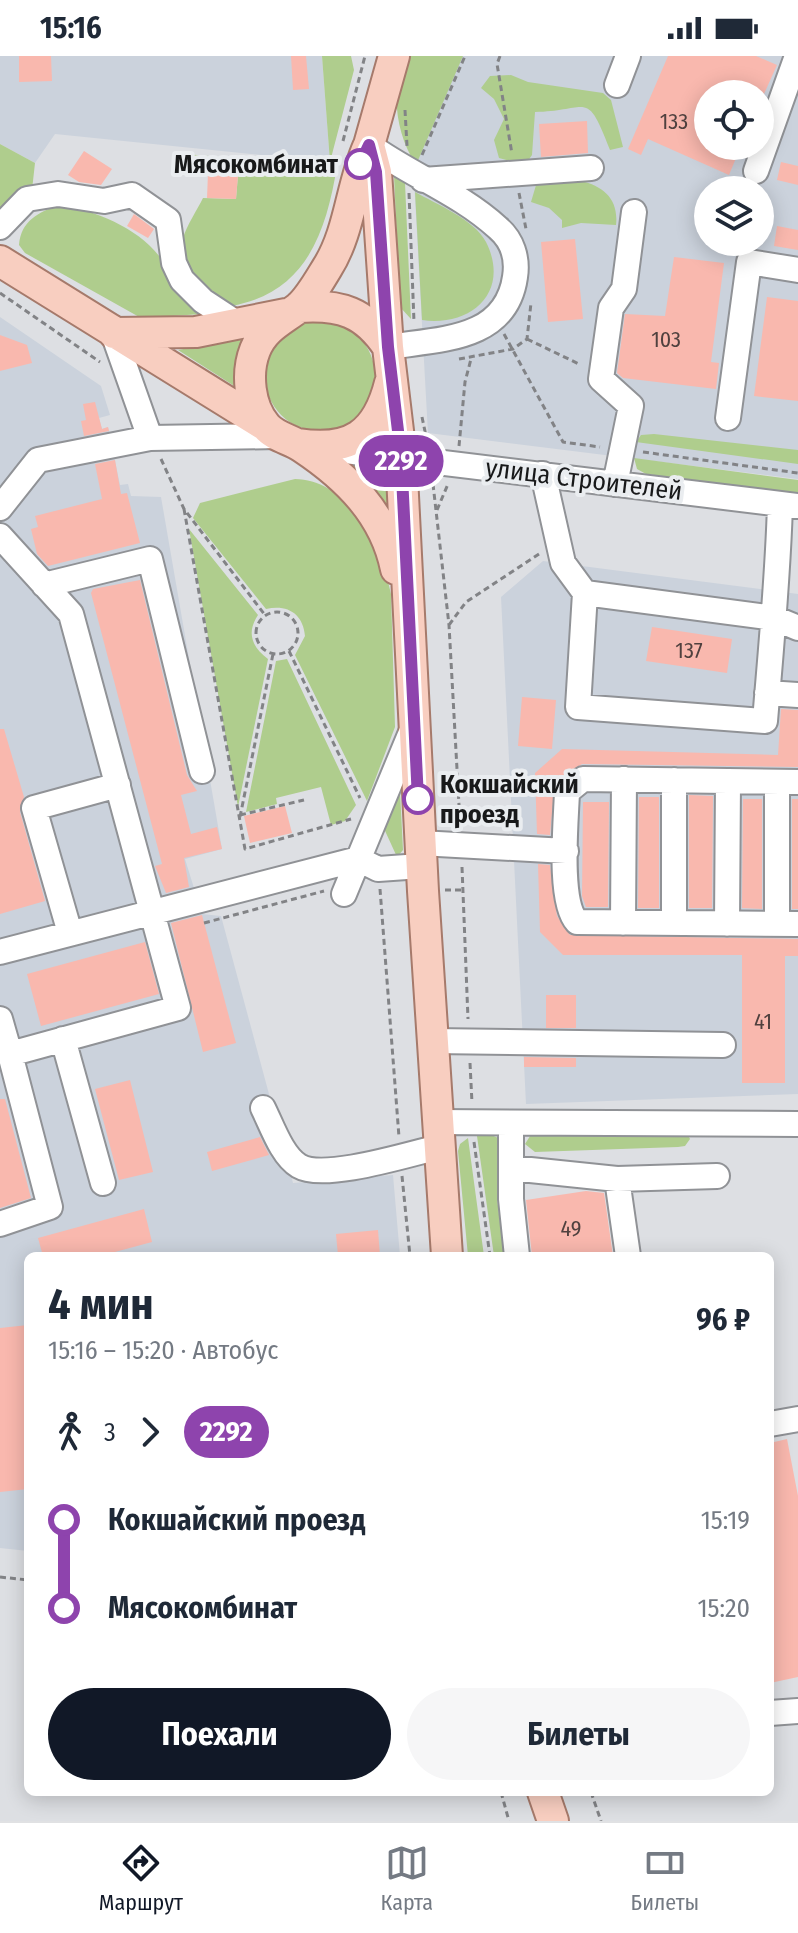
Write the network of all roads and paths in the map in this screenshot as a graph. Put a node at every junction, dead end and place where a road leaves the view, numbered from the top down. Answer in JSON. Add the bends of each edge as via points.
{"nodes":[{"id":1,"x":465,"y":56,"type":"edge"},
{"id":2,"x":628,"y":56,"type":"edge"},
{"id":3,"x":797,"y":56,"type":"edge"},
{"id":4,"x":383,"y":58,"type":"edge"},
{"id":5,"x":617,"y":85,"type":"dead end"},
{"id":6,"x":405,"y":106,"type":"dead end"},
{"id":7,"x":355,"y":144,"type":"junction"},
{"id":8,"x":591,"y":168,"type":"dead end"},
{"id":9,"x":756,"y":171,"type":"dead end"},
{"id":10,"x":415,"y":175,"type":"junction"},
{"id":11,"x":634,"y":212,"type":"dead end"},
{"id":12,"x":0,"y":227,"type":"edge"},
{"id":13,"x":0,"y":261,"type":"edge"},
{"id":14,"x":798,"y":270,"type":"edge"},
{"id":15,"x":0,"y":293,"type":"edge"},
{"id":16,"x":292,"y":310,"type":"junction"},
{"id":17,"x":238,"y":324,"type":"junction"},
{"id":18,"x":113,"y":333,"type":"junction"},
{"id":19,"x":527,"y":339,"type":"dead end"},
{"id":20,"x":402,"y":345,"type":"junction"},
{"id":21,"x":471,"y":359,"type":"dead end"},
{"id":22,"x":104,"y":366,"type":"dead end"},
{"id":23,"x":391,"y":378,"type":"junction"},
{"id":24,"x":601,"y":379,"type":"junction"},
{"id":25,"x":421,"y":409,"type":"dead end"},
{"id":26,"x":728,"y":418,"type":"dead end"},
{"id":27,"x":150,"y":438,"type":"junction"},
{"id":28,"x":291,"y":439,"type":"junction"},
{"id":29,"x":563,"y":442,"type":"dead end"},
{"id":30,"x":622,"y":450,"type":"junction"},
{"id":31,"x":416,"y":458,"type":"junction"},
{"id":32,"x":457,"y":463,"type":"junction"},
{"id":33,"x":798,"y":473,"type":"edge"},
{"id":34,"x":543,"y":474,"type":"junction"},
{"id":35,"x":615,"y":484,"type":"junction"},
{"id":36,"x":789,"y":505,"type":"edge"},
{"id":37,"x":0,"y":508,"type":"edge"},
{"id":38,"x":184,"y":509,"type":"junction"},
{"id":39,"x":436,"y":512,"type":"junction"},
{"id":40,"x":0,"y":536,"type":"edge"},
{"id":41,"x":559,"y":541,"type":"junction"},
{"id":42,"x":44,"y":585,"type":"junction"},
{"id":43,"x":585,"y":593,"type":"junction"},
{"id":44,"x":410,"y":609,"type":"junction"},
{"id":45,"x":265,"y":615,"type":"junction"},
{"id":46,"x":774,"y":618,"type":"junction"},
{"id":47,"x":449,"y":625,"type":"junction"},
{"id":48,"x":798,"y":628,"type":"edge"},
{"id":49,"x":289,"y":651,"type":"junction"},
{"id":50,"x":273,"y":654,"type":"junction"},
{"id":51,"x":767,"y":693,"type":"junction"},
{"id":52,"x":798,"y":695,"type":"edge"},
{"id":53,"x":415,"y":723,"type":"junction"},
{"id":54,"x":202,"y":771,"type":"dead end"},
{"id":55,"x":624,"y":779,"type":"junction"},
{"id":56,"x":674,"y":780,"type":"junction"},
{"id":57,"x":728,"y":781,"type":"junction"},
{"id":58,"x":787,"y":782,"type":"edge"},
{"id":59,"x":118,"y":785,"type":"junction"},
{"id":60,"x":304,"y":800,"type":"dead end"},
{"id":61,"x":364,"y":806,"type":"dead end"},
{"id":62,"x":240,"y":818,"type":"junction"},
{"id":63,"x":354,"y":818,"type":"dead end"},
{"id":64,"x":461,"y":845,"type":"junction"},
{"id":65,"x":566,"y":851,"type":"junction"},
{"id":66,"x":358,"y":859,"type":"junction"},
{"id":67,"x":426,"y":867,"type":"junction"},
{"id":68,"x":346,"y":890,"type":"junction"},
{"id":69,"x":463,"y":890,"type":"junction"},
{"id":70,"x":152,"y":911,"type":"junction"},
{"id":71,"x":204,"y":923,"type":"dead end"},
{"id":72,"x":623,"y":923,"type":"junction"},
{"id":73,"x":674,"y":923,"type":"junction"},
{"id":74,"x":727,"y":924,"type":"junction"},
{"id":75,"x":788,"y":924,"type":"edge"},
{"id":76,"x":70,"y":933,"type":"junction"},
{"id":77,"x":0,"y":952,"type":"edge"},
{"id":78,"x":0,"y":1019,"type":"edge"},
{"id":79,"x":469,"y":1029,"type":"dead end"},
{"id":80,"x":63,"y":1039,"type":"junction"},
{"id":81,"x":432,"y":1041,"type":"junction"},
{"id":82,"x":723,"y":1045,"type":"dead end"},
{"id":83,"x":10,"y":1054,"type":"junction"},
{"id":84,"x":470,"y":1060,"type":"dead end"},
{"id":85,"x":263,"y":1108,"type":"dead end"},
{"id":86,"x":473,"y":1122,"type":"junction"},
{"id":87,"x":511,"y":1123,"type":"junction"},
{"id":88,"x":798,"y":1124,"type":"edge"},
{"id":89,"x":438,"y":1135,"type":"junction"},
{"id":90,"x":400,"y":1156,"type":"junction"},
{"id":91,"x":511,"y":1168,"type":"junction"},
{"id":92,"x":717,"y":1176,"type":"dead end"},
{"id":93,"x":617,"y":1179,"type":"junction"},
{"id":94,"x":103,"y":1183,"type":"dead end"},
{"id":95,"x":0,"y":1224,"type":"edge"},
{"id":96,"x":410,"y":1252,"type":"edge"},
{"id":97,"x":447,"y":1252,"type":"edge"},
{"id":98,"x":489,"y":1252,"type":"edge"},
{"id":99,"x":517,"y":1252,"type":"edge"},
{"id":100,"x":627,"y":1252,"type":"edge"},
{"id":101,"x":798,"y":1419,"type":"edge"},
{"id":102,"x":774,"y":1423,"type":"edge"},
{"id":103,"x":0,"y":1577,"type":"edge"},
{"id":104,"x":24,"y":1580,"type":"edge"},
{"id":105,"x":798,"y":1711,"type":"edge"},
{"id":106,"x":774,"y":1713,"type":"edge"},
{"id":107,"x":502,"y":1796,"type":"edge"},
{"id":108,"x":544,"y":1796,"type":"edge"},
{"id":109,"x":592,"y":1796,"type":"edge"},
{"id":110,"x":509,"y":1821,"type":"edge"},
{"id":111,"x":553,"y":1821,"type":"edge"},
{"id":112,"x":601,"y":1821,"type":"edge"}],
"edges":[{"from":1,"to":10,"type":"path"},
{"from":2,"to":5,"type":"street"},
{"from":3,"to":9,"type":"street"},
{"from":4,"to":7,"type":"main road"},
{"from":4,"to":7,"type":"path"},
{"from":6,"to":10,"type":"path"},
{"from":7,"to":10,"type":"street"},
{"from":7,"to":16,"type":"main road","via":[[328,266]]},
{"from":7,"to":20,"type":"main road","via":[[376,172]]},
{"from":8,"to":10,"type":"street"},
{"from":10,"to":20,"type":"path","via":[[409,186]]},
{"from":10,"to":20,"type":"street","via":[[500,229],[512,244],[516,271],[513,290],[496,320],[467,334]]},
{"from":11,"to":24,"type":"street","via":[[624,289],[611,308]]},
{"from":12,"to":17,"type":"street","via":[[27,199],[58,194],[104,201],[132,195],[168,220],[174,263],[191,291]]},
{"from":13,"to":18,"type":"main road","name":"улица Строителей"},
{"from":14,"to":26,"type":"street","via":[[749,262]]},
{"from":15,"to":22,"type":"path"},
{"from":16,"to":17,"type":"main road"},
{"from":16,"to":20,"type":"main road","via":[[343,307]]},
{"from":16,"to":28,"type":"main road","via":[[267,330],[251,370],[256,411]]},
{"from":17,"to":18,"type":"main road","via":[[196,332]]},
{"from":18,"to":27,"type":"street"},
{"from":18,"to":28,"type":"main road","name":"улица Строителей"},
{"from":19,"to":24,"type":"path"},
{"from":20,"to":23,"type":"main road"},
{"from":21,"to":32,"type":"path"},
{"from":23,"to":28,"type":"main road","via":[[385,403],[369,428],[343,444]]},
{"from":23,"to":31,"type":"main road"},
{"from":24,"to":30,"type":"street","via":[[631,406]]},
{"from":25,"to":31,"type":"path"},
{"from":27,"to":28,"type":"street"},
{"from":27,"to":37,"type":"street","via":[[38,460]]},
{"from":27,"to":38,"type":"path"},
{"from":28,"to":31,"type":"street","name":"улица Строителей"},
{"from":28,"to":44,"type":"main road","via":[[367,503],[388,542]]},
{"from":29,"to":30,"type":"path"},
{"from":30,"to":33,"type":"path"},
{"from":30,"to":35,"type":"street"},
{"from":31,"to":32,"type":"street","name":"улица Строителей"},
{"from":31,"to":39,"type":"path"},
{"from":31,"to":44,"type":"main road"},
{"from":32,"to":34,"type":"street","name":"улица Строителей"},
{"from":32,"to":39,"type":"path"},
{"from":34,"to":35,"type":"street","name":"улица Строителей"},
{"from":34,"to":41,"type":"street"},
{"from":35,"to":36,"type":"street","name":"улица Строителей"},
{"from":36,"to":46,"type":"street"},
{"from":38,"to":45,"type":"path"},
{"from":38,"to":62,"type":"path"},
{"from":39,"to":47,"type":"path"},
{"from":40,"to":42,"type":"street"},
{"from":41,"to":43,"type":"street","via":[[563,563]]},
{"from":41,"to":47,"type":"path","via":[[466,602]]},
{"from":42,"to":54,"type":"street","via":[[150,559]]},
{"from":42,"to":59,"type":"street","via":[[71,614]]},
{"from":43,"to":46,"type":"street"},
{"from":43,"to":51,"type":"street","via":[[578,707],[765,721]]},
{"from":44,"to":53,"type":"main road"},
{"from":45,"to":49,"type":"path","via":[[284,612],[296,621],[297,642]]},
{"from":45,"to":50,"type":"path","via":[[256,633],[260,645]]},
{"from":46,"to":48,"type":"street"},
{"from":46,"to":51,"type":"street"},
{"from":47,"to":64,"type":"path"},
{"from":49,"to":50,"type":"path"},
{"from":49,"to":61,"type":"path"},
{"from":50,"to":62,"type":"path"},
{"from":51,"to":52,"type":"street"},
{"from":53,"to":66,"type":"street"},
{"from":53,"to":67,"type":"main road"},
{"from":55,"to":56,"type":"street"},
{"from":55,"to":65,"type":"street","via":[[583,779],[567,792]]},
{"from":55,"to":72,"type":"street"},
{"from":56,"to":57,"type":"street"},
{"from":56,"to":73,"type":"street"},
{"from":57,"to":58,"type":"street"},
{"from":57,"to":74,"type":"street"},
{"from":58,"to":75,"type":"street"},
{"from":59,"to":70,"type":"street"},
{"from":59,"to":76,"type":"street","via":[[34,808]]},
{"from":60,"to":62,"type":"path"},
{"from":62,"to":63,"type":"path","via":[[245,849]]},
{"from":64,"to":65,"type":"street"},
{"from":64,"to":67,"type":"street"},
{"from":64,"to":69,"type":"path"},
{"from":65,"to":72,"type":"street","via":[[569,914],[577,922]]},
{"from":66,"to":67,"type":"street","via":[[378,869]]},
{"from":66,"to":68,"type":"street"},
{"from":66,"to":70,"type":"street"},
{"from":67,"to":69,"type":"path"},
{"from":67,"to":81,"type":"main road"},
{"from":68,"to":71,"type":"path"},
{"from":68,"to":90,"type":"path","via":[[379,881]]},
{"from":69,"to":79,"type":"path"},
{"from":70,"to":76,"type":"street"},
{"from":70,"to":80,"type":"street","via":[[178,1008]]},
{"from":72,"to":73,"type":"street"},
{"from":73,"to":74,"type":"street"},
{"from":74,"to":75,"type":"street"},
{"from":76,"to":77,"type":"street"},
{"from":78,"to":83,"type":"street"},
{"from":80,"to":83,"type":"street"},
{"from":80,"to":94,"type":"street"},
{"from":81,"to":82,"type":"street"},
{"from":81,"to":89,"type":"main road"},
{"from":83,"to":95,"type":"street","via":[[50,1207]]},
{"from":84,"to":86,"type":"path"},
{"from":85,"to":90,"type":"street","via":[[298,1166],[320,1172]]},
{"from":86,"to":87,"type":"street"},
{"from":86,"to":89,"type":"street"},
{"from":86,"to":98,"type":"path"},
{"from":87,"to":88,"type":"street"},
{"from":87,"to":91,"type":"street"},
{"from":89,"to":90,"type":"street"},
{"from":89,"to":97,"type":"main road"},
{"from":90,"to":96,"type":"path"},
{"from":91,"to":93,"type":"street"},
{"from":91,"to":99,"type":"street"},
{"from":92,"to":93,"type":"street"},
{"from":93,"to":100,"type":"street"},
{"from":101,"to":102,"type":"street"},
{"from":103,"to":104,"type":"path"},
{"from":105,"to":106,"type":"street"},
{"from":107,"to":110,"type":"path"},
{"from":108,"to":111,"type":"main road"},
{"from":109,"to":112,"type":"path"}]}
